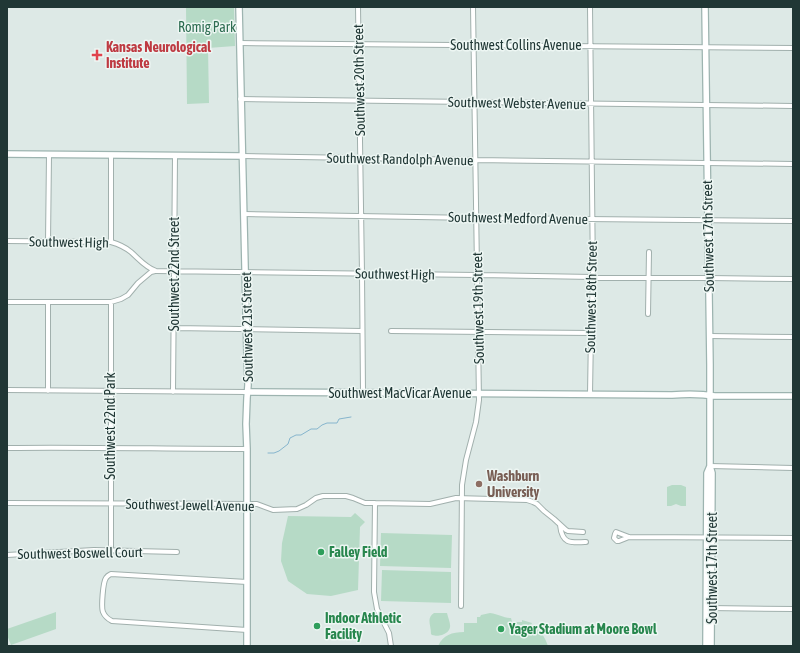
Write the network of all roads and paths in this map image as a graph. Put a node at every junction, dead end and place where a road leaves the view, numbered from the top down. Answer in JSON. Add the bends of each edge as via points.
{"nodes":[{"id":1,"x":239,"y":7,"type":"edge"},
{"id":2,"x":358,"y":7,"type":"edge"},
{"id":3,"x":474,"y":7,"type":"edge"},
{"id":4,"x":590,"y":7,"type":"edge"},
{"id":5,"x":705,"y":7,"type":"edge"},
{"id":6,"x":240,"y":43,"type":"junction"},
{"id":7,"x":359,"y":44,"type":"junction"},
{"id":8,"x":474,"y":45,"type":"junction"},
{"id":9,"x":590,"y":45,"type":"junction"},
{"id":10,"x":706,"y":47,"type":"junction"},
{"id":11,"x":793,"y":48,"type":"edge"},
{"id":12,"x":240,"y":99,"type":"junction"},
{"id":13,"x":360,"y":101,"type":"junction"},
{"id":14,"x":475,"y":102,"type":"junction"},
{"id":15,"x":591,"y":103,"type":"junction"},
{"id":16,"x":707,"y":105,"type":"junction"},
{"id":17,"x":793,"y":106,"type":"edge"},
{"id":18,"x":7,"y":154,"type":"edge"},
{"id":19,"x":49,"y":155,"type":"junction"},
{"id":20,"x":111,"y":155,"type":"junction"},
{"id":21,"x":175,"y":156,"type":"junction"},
{"id":22,"x":242,"y":156,"type":"junction"},
{"id":23,"x":360,"y":158,"type":"junction"},
{"id":24,"x":476,"y":160,"type":"junction"},
{"id":25,"x":592,"y":161,"type":"junction"},
{"id":26,"x":707,"y":163,"type":"junction"},
{"id":27,"x":793,"y":164,"type":"edge"},
{"id":28,"x":244,"y":214,"type":"junction"},
{"id":29,"x":361,"y":216,"type":"junction"},
{"id":30,"x":476,"y":218,"type":"junction"},
{"id":31,"x":592,"y":219,"type":"junction"},
{"id":32,"x":708,"y":221,"type":"junction"},
{"id":33,"x":793,"y":222,"type":"edge"},
{"id":34,"x":7,"y":241,"type":"edge"},
{"id":35,"x":48,"y":242,"type":"junction"},
{"id":36,"x":111,"y":242,"type":"junction"},
{"id":37,"x":650,"y":252,"type":"dead end"},
{"id":38,"x":156,"y":271,"type":"junction"},
{"id":39,"x":174,"y":271,"type":"junction"},
{"id":40,"x":246,"y":272,"type":"junction"},
{"id":41,"x":362,"y":274,"type":"junction"},
{"id":42,"x":477,"y":275,"type":"junction"},
{"id":43,"x":593,"y":277,"type":"junction"},
{"id":44,"x":649,"y":278,"type":"junction"},
{"id":45,"x":709,"y":278,"type":"junction"},
{"id":46,"x":793,"y":279,"type":"edge"},
{"id":47,"x":7,"y":302,"type":"edge"},
{"id":48,"x":48,"y":302,"type":"junction"},
{"id":49,"x":111,"y":302,"type":"junction"},
{"id":50,"x":648,"y":314,"type":"dead end"},
{"id":51,"x":174,"y":328,"type":"junction"},
{"id":52,"x":246,"y":329,"type":"junction"},
{"id":53,"x":362,"y":331,"type":"junction"},
{"id":54,"x":391,"y":331,"type":"dead end"},
{"id":55,"x":478,"y":332,"type":"junction"},
{"id":56,"x":591,"y":333,"type":"junction"},
{"id":57,"x":710,"y":336,"type":"junction"},
{"id":58,"x":793,"y":337,"type":"edge"},
{"id":59,"x":7,"y":390,"type":"edge"},
{"id":60,"x":48,"y":391,"type":"junction"},
{"id":61,"x":110,"y":391,"type":"junction"},
{"id":62,"x":173,"y":392,"type":"junction"},
{"id":63,"x":247,"y":392,"type":"junction"},
{"id":64,"x":363,"y":392,"type":"junction"},
{"id":65,"x":479,"y":393,"type":"junction"},
{"id":66,"x":590,"y":394,"type":"junction"},
{"id":67,"x":710,"y":395,"type":"junction"},
{"id":68,"x":793,"y":396,"type":"edge"},
{"id":69,"x":110,"y":447,"type":"junction"},
{"id":70,"x":7,"y":448,"type":"edge"},
{"id":71,"x":247,"y":449,"type":"junction"},
{"id":72,"x":710,"y":466,"type":"junction"},
{"id":73,"x":793,"y":468,"type":"edge"},
{"id":74,"x":462,"y":498,"type":"junction"},
{"id":75,"x":7,"y":503,"type":"edge"},
{"id":76,"x":110,"y":504,"type":"junction"},
{"id":77,"x":375,"y":504,"type":"junction"},
{"id":78,"x":247,"y":505,"type":"junction"},
{"id":79,"x":560,"y":525,"type":"junction"},
{"id":80,"x":583,"y":532,"type":"dead end"},
{"id":81,"x":629,"y":537,"type":"dead end"},
{"id":82,"x":709,"y":537,"type":"junction"},
{"id":83,"x":793,"y":538,"type":"edge"},
{"id":84,"x":586,"y":542,"type":"dead end"},
{"id":85,"x":111,"y":550,"type":"junction"},
{"id":86,"x":177,"y":552,"type":"dead end"},
{"id":87,"x":7,"y":555,"type":"edge"},
{"id":88,"x":247,"y":582,"type":"junction"},
{"id":89,"x":461,"y":606,"type":"dead end"},
{"id":90,"x":709,"y":608,"type":"junction"},
{"id":91,"x":793,"y":609,"type":"edge"},
{"id":92,"x":247,"y":630,"type":"junction"},
{"id":93,"x":247,"y":646,"type":"edge"},
{"id":94,"x":391,"y":646,"type":"edge"},
{"id":95,"x":706,"y":646,"type":"edge"},
{"id":96,"x":711,"y":646,"type":"edge"}],
"edges":[{"from":1,"to":6,"type":"main road","name":"Southwest 21st Street"},
{"from":2,"to":7,"type":"street","name":"Southwest 20th Street"},
{"from":3,"to":8,"type":"street","name":"Southwest 19th Street"},
{"from":4,"to":9,"type":"street","name":"Southwest 18th Street"},
{"from":5,"to":10,"type":"main road","name":"Southwest 17th Street"},
{"from":6,"to":7,"type":"street","name":"Southwest Collins Avenue"},
{"from":6,"to":12,"type":"main road","name":"Southwest 21st Street"},
{"from":7,"to":8,"type":"street","name":"Southwest Collins Avenue"},
{"from":7,"to":13,"type":"street","name":"Southwest 20th Street"},
{"from":8,"to":9,"type":"street","name":"Southwest Collins Avenue"},
{"from":8,"to":14,"type":"street","name":"Southwest 19th Street"},
{"from":9,"to":10,"type":"street","name":"Southwest Collins Avenue"},
{"from":9,"to":15,"type":"street","name":"Southwest 18th Street"},
{"from":10,"to":11,"type":"street","name":"Southwest Collins Avenue"},
{"from":10,"to":16,"type":"main road","name":"Southwest 17th Street"},
{"from":12,"to":13,"type":"street","name":"Southwest Webster Avenue"},
{"from":12,"to":22,"type":"main road","name":"Southwest 21st Street"},
{"from":13,"to":14,"type":"street","name":"Southwest Webster Avenue"},
{"from":13,"to":23,"type":"street","name":"Southwest 20th Street"},
{"from":14,"to":15,"type":"street","name":"Southwest Webster Avenue"},
{"from":14,"to":24,"type":"street","name":"Southwest 19th Street"},
{"from":15,"to":16,"type":"street","name":"Southwest Webster Avenue"},
{"from":15,"to":25,"type":"street","name":"Southwest 18th Street"},
{"from":16,"to":17,"type":"street","name":"Southwest Webster Avenue"},
{"from":16,"to":26,"type":"main road","name":"Southwest 17th Street"},
{"from":18,"to":19,"type":"main road","name":"Southwest Randolph Avenue"},
{"from":19,"to":20,"type":"main road","name":"Southwest Randolph Avenue"},
{"from":19,"to":35,"type":"street"},
{"from":20,"to":21,"type":"main road","name":"Southwest Randolph Avenue"},
{"from":20,"to":36,"type":"street"},
{"from":21,"to":22,"type":"main road","name":"Southwest Randolph Avenue"},
{"from":21,"to":39,"type":"street","name":"Southwest 22nd Street"},
{"from":22,"to":23,"type":"street","name":"Southwest Randolph Avenue"},
{"from":22,"to":28,"type":"main road","name":"Southwest 21st Street"},
{"from":23,"to":24,"type":"street","name":"Southwest Randolph Avenue"},
{"from":23,"to":29,"type":"street","name":"Southwest 20th Street"},
{"from":24,"to":25,"type":"street","name":"Southwest Randolph Avenue"},
{"from":24,"to":30,"type":"street","name":"Southwest 19th Street"},
{"from":25,"to":26,"type":"street","name":"Southwest Randolph Avenue"},
{"from":25,"to":31,"type":"street","name":"Southwest 18th Street"},
{"from":26,"to":27,"type":"street","name":"Southwest Randolph Avenue"},
{"from":26,"to":32,"type":"main road","name":"Southwest 17th Street"},
{"from":28,"to":29,"type":"street","name":"Southwest Medford Avenue"},
{"from":28,"to":40,"type":"main road","name":"Southwest 21st Street"},
{"from":29,"to":30,"type":"street","name":"Southwest Medford Avenue"},
{"from":29,"to":41,"type":"street","name":"Southwest 20th Street"},
{"from":30,"to":31,"type":"street","name":"Southwest Medford Avenue"},
{"from":30,"to":42,"type":"street","name":"Southwest 19th Street"},
{"from":31,"to":32,"type":"street","name":"Southwest Medford Avenue"},
{"from":31,"to":43,"type":"street","name":"Southwest 18th Street"},
{"from":32,"to":33,"type":"street","name":"Southwest Medford Avenue"},
{"from":32,"to":45,"type":"main road","name":"Southwest 17th Street"},
{"from":34,"to":35,"type":"street","name":"Southwest High"},
{"from":35,"to":36,"type":"street","name":"Southwest High"},
{"from":36,"to":38,"type":"street","name":"Southwest High","via":[[125,248],[144,265]]},
{"from":37,"to":44,"type":"street"},
{"from":38,"to":39,"type":"street","name":"Southwest High"},
{"from":38,"to":49,"type":"street","via":[[138,282],[128,295]]},
{"from":39,"to":40,"type":"street","name":"Southwest High"},
{"from":39,"to":51,"type":"street","name":"Southwest 22nd Street"},
{"from":40,"to":41,"type":"street","name":"Southwest High"},
{"from":40,"to":52,"type":"main road","name":"Southwest 21st Street"},
{"from":41,"to":42,"type":"street","name":"Southwest High"},
{"from":41,"to":53,"type":"street","name":"Southwest 20th Street"},
{"from":42,"to":43,"type":"street","name":"Southwest High"},
{"from":42,"to":55,"type":"street","name":"Southwest 19th Street"},
{"from":43,"to":44,"type":"street","name":"Southwest High"},
{"from":43,"to":56,"type":"street","name":"Southwest 18th Street"},
{"from":44,"to":45,"type":"street","name":"Southwest High"},
{"from":44,"to":50,"type":"street"},
{"from":45,"to":46,"type":"street","name":"Southwest High"},
{"from":45,"to":57,"type":"main road","name":"Southwest 17th Street"},
{"from":47,"to":48,"type":"street"},
{"from":48,"to":49,"type":"street"},
{"from":48,"to":60,"type":"street"},
{"from":49,"to":61,"type":"street","name":"Southwest 22nd Park"},
{"from":51,"to":52,"type":"street"},
{"from":51,"to":62,"type":"street","name":"Southwest 22nd Street"},
{"from":52,"to":53,"type":"street"},
{"from":52,"to":63,"type":"main road","name":"Southwest 21st Street"},
{"from":53,"to":64,"type":"street","name":"Southwest 20th Street"},
{"from":54,"to":55,"type":"street"},
{"from":55,"to":56,"type":"street"},
{"from":55,"to":65,"type":"street","name":"Southwest 19th Street"},
{"from":56,"to":66,"type":"street","name":"Southwest 18th Street"},
{"from":57,"to":58,"type":"street"},
{"from":57,"to":67,"type":"main road","name":"Southwest 17th Street"},
{"from":59,"to":60,"type":"street","name":"Southwest MacVicar Avenue"},
{"from":60,"to":61,"type":"street","name":"Southwest MacVicar Avenue"},
{"from":61,"to":62,"type":"street","name":"Southwest MacVicar Avenue"},
{"from":61,"to":69,"type":"street","name":"Southwest 22nd Park"},
{"from":62,"to":63,"type":"street","name":"Southwest MacVicar Avenue"},
{"from":63,"to":64,"type":"main road","name":"Southwest MacVicar Avenue"},
{"from":63,"to":71,"type":"main road","name":"Southwest 21st Street"},
{"from":64,"to":65,"type":"main road","name":"Southwest MacVicar Avenue"},
{"from":65,"to":66,"type":"main road","name":"Southwest MacVicar Avenue"},
{"from":65,"to":74,"type":"street","name":"Southwest 19th Street","via":[[478,414],[463,473]]},
{"from":66,"to":67,"type":"main road","name":"Southwest MacVicar Avenue"},
{"from":67,"to":68,"type":"main road","name":"Southwest MacVicar Avenue"},
{"from":67,"to":72,"type":"main road","name":"Southwest 17th Street"},
{"from":69,"to":70,"type":"street"},
{"from":69,"to":71,"type":"street"},
{"from":69,"to":76,"type":"street","name":"Southwest 22nd Park"},
{"from":71,"to":78,"type":"main road","name":"Southwest 21st Street"},
{"from":72,"to":73,"type":"street"},
{"from":72,"to":82,"type":"main road","name":"Southwest 17th Street","via":[[707,473]]},
{"from":74,"to":77,"type":"street","name":"Southwest Jewell Avenue","via":[[430,504]]},
{"from":74,"to":79,"type":"street","name":"Southwest Jewell Avenue","via":[[530,500]]},
{"from":74,"to":89,"type":"street","name":"Southwest 19th Street"},
{"from":75,"to":76,"type":"street","name":"Southwest Jewell Avenue"},
{"from":76,"to":78,"type":"street","name":"Southwest Jewell Avenue"},
{"from":76,"to":85,"type":"street","name":"Southwest 22nd Park"},
{"from":77,"to":78,"type":"street","name":"Southwest Jewell Avenue","via":[[346,496],[324,496],[297,509],[273,510],[261,505]]},
{"from":77,"to":94,"type":"street","via":[[374,592],[377,609],[391,638]]},
{"from":78,"to":88,"type":"main road","name":"Southwest 21st Street"},
{"from":79,"to":80,"type":"street","via":[[568,531]]},
{"from":79,"to":84,"type":"street","name":"Southwest Jewell Avenue","via":[[562,536],[567,541]]},
{"from":81,"to":82,"type":"street"},
{"from":82,"to":83,"type":"street"},
{"from":82,"to":90,"type":"main road","name":"Southwest 17th Street"},
{"from":85,"to":86,"type":"street","name":"Southwest Boswell Court"},
{"from":85,"to":87,"type":"street","name":"Southwest Boswell Court"},
{"from":88,"to":92,"type":"main road","name":"Southwest 21st Street"},
{"from":88,"to":92,"type":"street","via":[[111,574],[105,582],[102,606],[105,616],[112,621]]},
{"from":90,"to":91,"type":"street"},
{"from":90,"to":95,"type":"main road","name":"Southwest 17th Street"},
{"from":90,"to":96,"type":"main road","name":"Southwest 17th Street"},
{"from":92,"to":93,"type":"main road","name":"Southwest 21st Street"}]}
